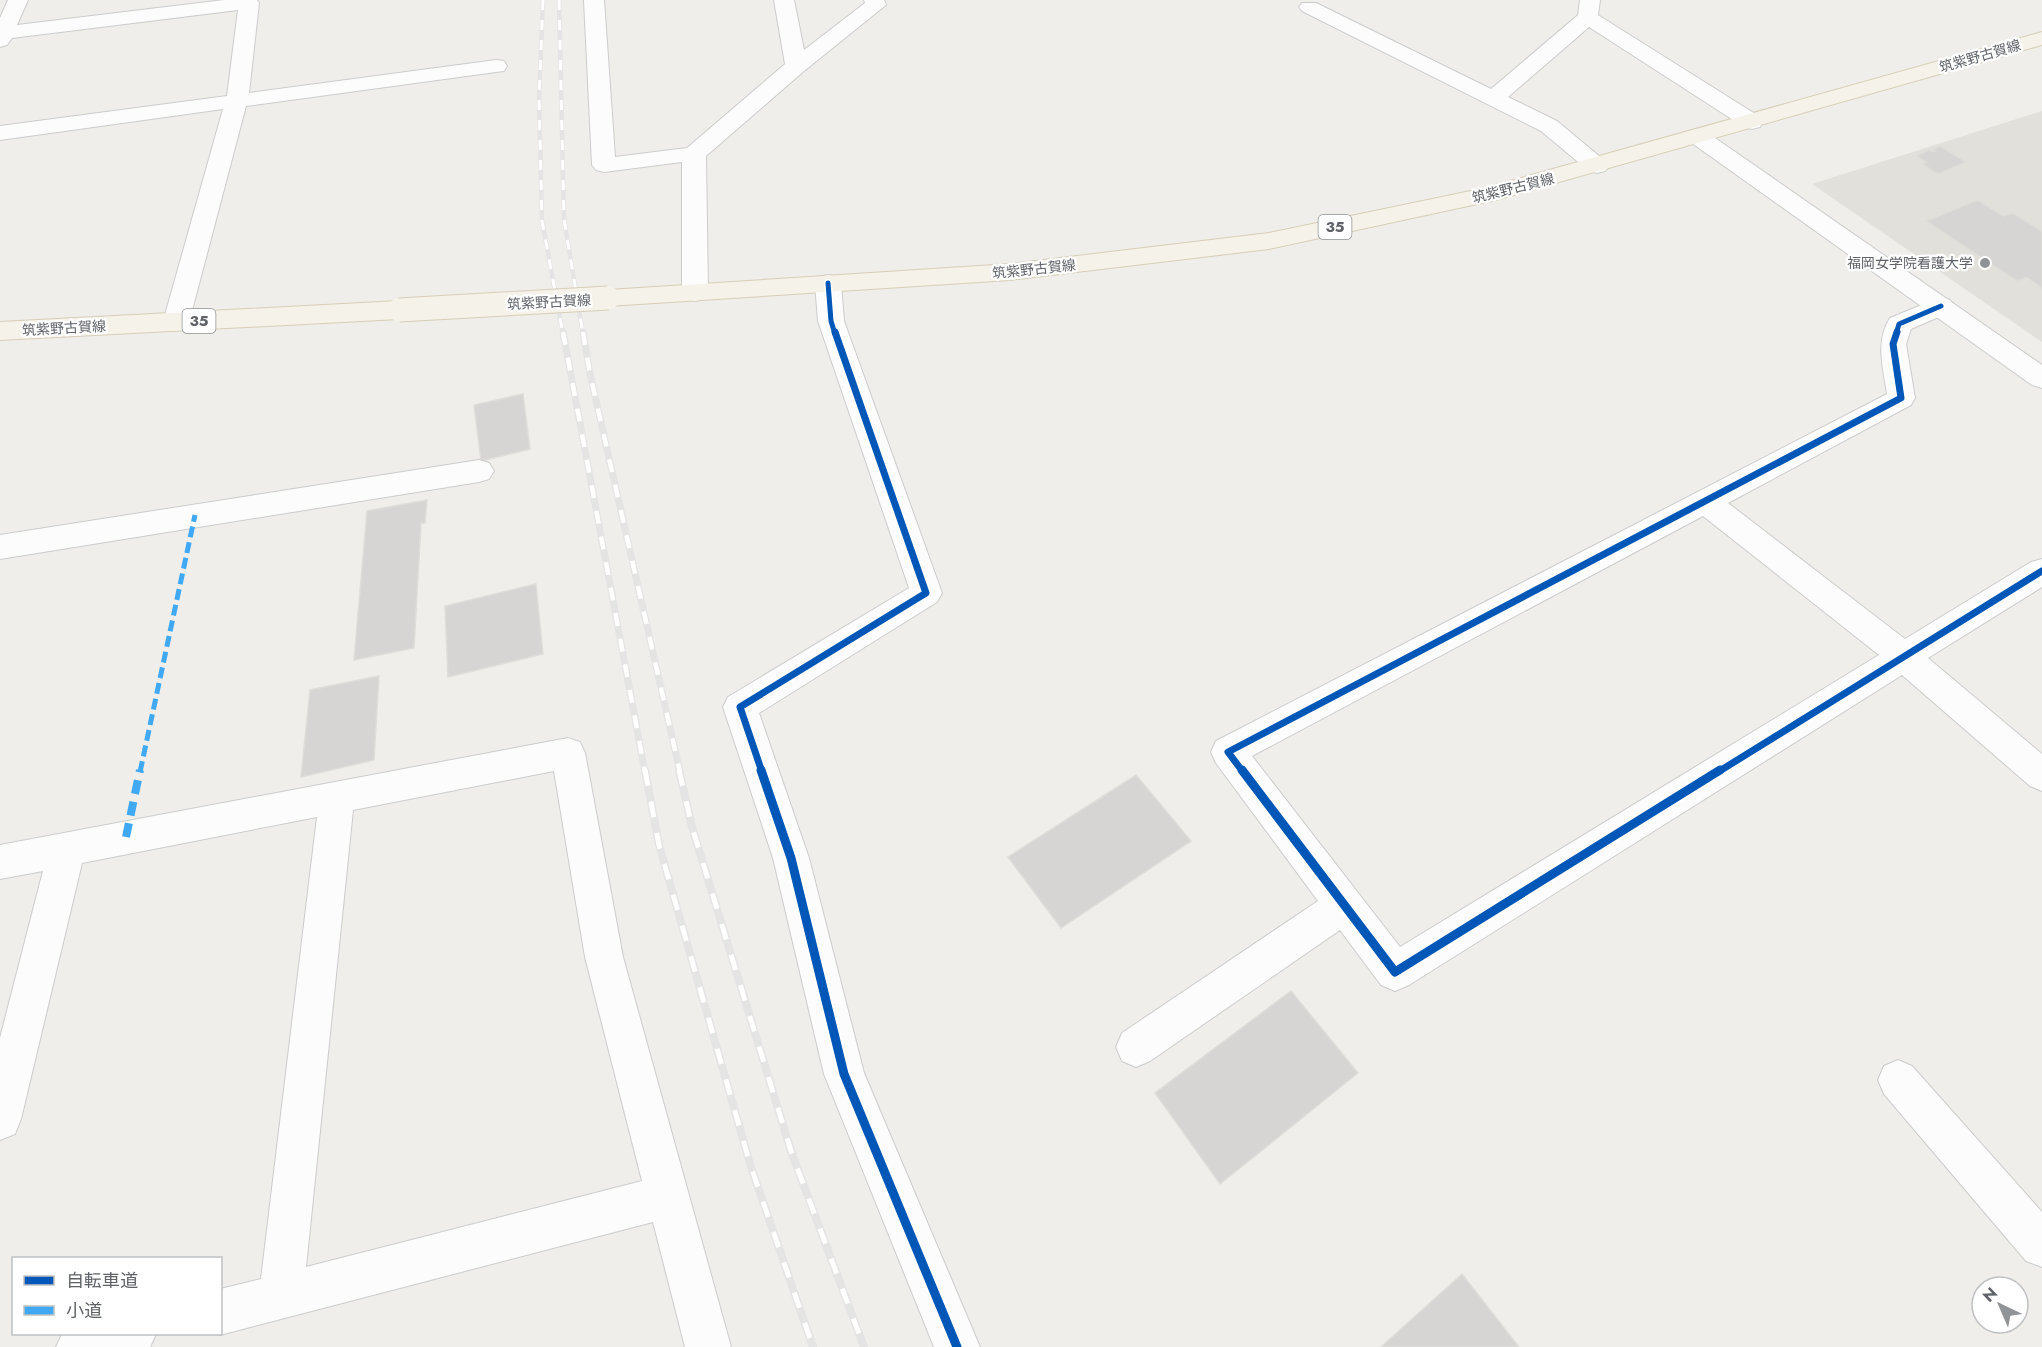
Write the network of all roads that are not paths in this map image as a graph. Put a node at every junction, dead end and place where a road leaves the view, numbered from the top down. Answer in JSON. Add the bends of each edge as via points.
{"nodes":[{"id":1,"x":18,"y":0,"type":"edge"},
{"id":2,"x":594,"y":0,"type":"edge"},
{"id":3,"x":784,"y":0,"type":"edge"},
{"id":4,"x":874,"y":0,"type":"edge"},
{"id":5,"x":1326,"y":9,"type":"dead end"},
{"id":6,"x":1589,"y":9,"type":"edge"},
{"id":7,"x":2,"y":37,"type":"edge"},
{"id":8,"x":2042,"y":38,"type":"edge"},
{"id":9,"x":496,"y":66,"type":"dead end"},
{"id":10,"x":796,"y":66,"type":"junction"},
{"id":11,"x":1493,"y":98,"type":"junction"},
{"id":12,"x":237,"y":100,"type":"junction"},
{"id":13,"x":1752,"y":122,"type":"junction"},
{"id":14,"x":0,"y":133,"type":"edge"},
{"id":15,"x":1697,"y":136,"type":"junction"},
{"id":16,"x":694,"y":154,"type":"junction"},
{"id":17,"x":1597,"y":166,"type":"junction"},
{"id":18,"x":828,"y":283,"type":"junction"},
{"id":19,"x":694,"y":293,"type":"junction"},
{"id":20,"x":1941,"y":306,"type":"junction"},
{"id":21,"x":176,"y":322,"type":"junction"},
{"id":22,"x":0,"y":331,"type":"edge"},
{"id":23,"x":2042,"y":378,"type":"edge"},
{"id":24,"x":479,"y":471,"type":"dead end"},
{"id":25,"x":1705,"y":501,"type":"junction"},
{"id":26,"x":0,"y":547,"type":"edge"},
{"id":27,"x":2042,"y":571,"type":"edge"},
{"id":28,"x":1904,"y":656,"type":"junction"},
{"id":29,"x":2042,"y":776,"type":"edge"},
{"id":30,"x":337,"y":798,"type":"junction"},
{"id":31,"x":67,"y":849,"type":"junction"},
{"id":32,"x":0,"y":862,"type":"edge"},
{"id":33,"x":1344,"y":905,"type":"junction"},
{"id":34,"x":1136,"y":1047,"type":"dead end"},
{"id":35,"x":1898,"y":1080,"type":"dead end"},
{"id":36,"x":0,"y":1119,"type":"edge"},
{"id":37,"x":669,"y":1196,"type":"junction"},
{"id":38,"x":2042,"y":1245,"type":"edge"},
{"id":39,"x":281,"y":1297,"type":"junction"},
{"id":40,"x":222,"y":1312,"type":"edge"},
{"id":41,"x":130,"y":1335,"type":"edge"},
{"id":42,"x":79,"y":1347,"type":"edge"},
{"id":43,"x":708,"y":1347,"type":"edge"},
{"id":44,"x":957,"y":1347,"type":"edge"}],
"edges":[{"from":1,"to":7,"type":"street"},
{"from":2,"to":16,"type":"street","via":[[604,165]]},
{"from":3,"to":10,"type":"street"},
{"from":4,"to":10,"type":"street","via":[[876,5]]},
{"from":5,"to":11,"type":"street"},
{"from":6,"to":11,"type":"street"},
{"from":6,"to":13,"type":"street"},
{"from":7,"to":12,"type":"street","via":[[249,3]]},
{"from":8,"to":13,"type":"main road","name":"筑紫野古賀線","number":"35"},
{"from":9,"to":12,"type":"street"},
{"from":10,"to":16,"type":"street"},
{"from":11,"to":17,"type":"street","via":[[1549,126]]},
{"from":12,"to":14,"type":"street"},
{"from":12,"to":21,"type":"street"},
{"from":13,"to":15,"type":"main road","name":"筑紫野古賀線","number":"35"},
{"from":15,"to":17,"type":"main road","name":"筑紫野古賀線","number":"35"},
{"from":15,"to":20,"type":"street"},
{"from":16,"to":19,"type":"street"},
{"from":17,"to":18,"type":"main road","name":"筑紫野古賀線","number":"35","via":[[1488,195],[1269,241],[1010,272]]},
{"from":18,"to":19,"type":"main road","name":"筑紫野古賀線","number":"35"},
{"from":18,"to":44,"type":"street","via":[[831,321],[926,593],[740,708],[791,858],[844,1074]]},
{"from":19,"to":21,"type":"main road","name":"筑紫野古賀線","number":"35","bridge":true},
{"from":20,"to":23,"type":"street"},
{"from":20,"to":25,"type":"street","via":[[1899,324],[1893,344],[1901,398]]},
{"from":21,"to":22,"type":"main road","name":"筑紫野古賀線","number":"35"},
{"from":24,"to":26,"type":"street"},
{"from":25,"to":28,"type":"street"},
{"from":25,"to":33,"type":"street","via":[[1228,752]]},
{"from":27,"to":28,"type":"street"},
{"from":28,"to":29,"type":"street"},
{"from":28,"to":33,"type":"street","via":[[1395,972]]},
{"from":30,"to":31,"type":"street"},
{"from":30,"to":37,"type":"street","via":[[568,753],[604,957]]},
{"from":30,"to":39,"type":"street"},
{"from":31,"to":32,"type":"street"},
{"from":31,"to":36,"type":"street"},
{"from":33,"to":34,"type":"street"},
{"from":35,"to":38,"type":"street"},
{"from":37,"to":39,"type":"street"},
{"from":37,"to":43,"type":"street"},
{"from":39,"to":40,"type":"street"},
{"from":41,"to":42,"type":"street"}]}
